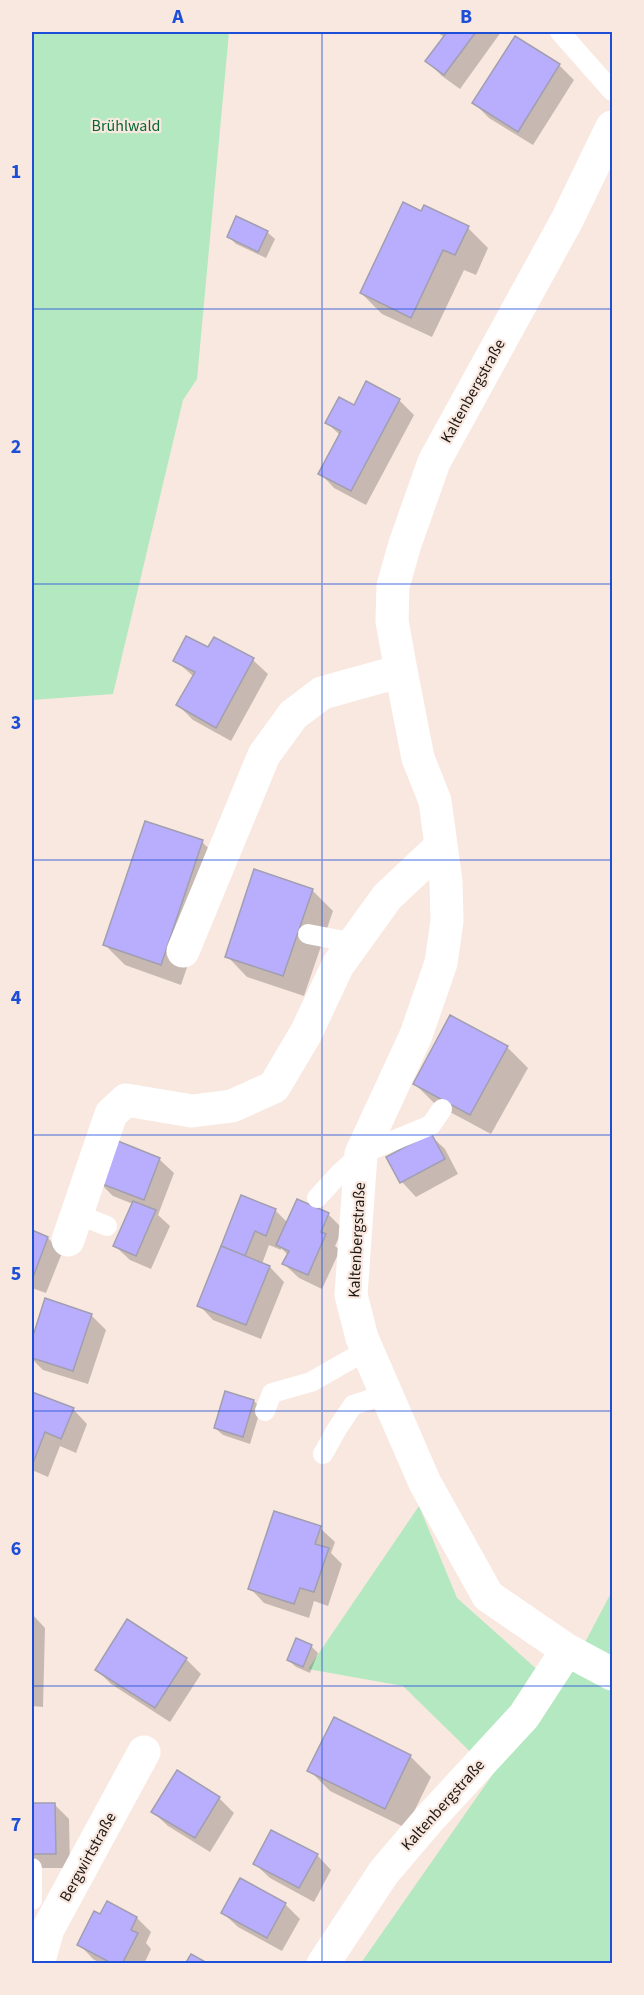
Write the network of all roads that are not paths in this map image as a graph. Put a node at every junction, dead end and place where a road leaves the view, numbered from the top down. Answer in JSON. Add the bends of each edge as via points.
{"nodes":[{"id":1,"x":560,"y":32,"type":"edge"},
{"id":2,"x":612,"y":91,"type":"edge"},
{"id":3,"x":612,"y":127,"type":"edge"},
{"id":4,"x":400,"y":671,"type":"junction"},
{"id":5,"x":440,"y":846,"type":"junction"},
{"id":6,"x":308,"y":934,"type":"dead end"},
{"id":7,"x":354,"y":943,"type":"junction"},
{"id":8,"x":183,"y":951,"type":"dead end"},
{"id":9,"x":442,"y":1109,"type":"dead end"},
{"id":10,"x":361,"y":1154,"type":"junction"},
{"id":11,"x":318,"y":1198,"type":"dead end"},
{"id":12,"x":84,"y":1226,"type":"dead end"},
{"id":13,"x":368,"y":1350,"type":"junction"},
{"id":14,"x":387,"y":1394,"type":"junction"},
{"id":15,"x":265,"y":1411,"type":"dead end"},
{"id":16,"x":323,"y":1454,"type":"dead end"},
{"id":17,"x":567,"y":1650,"type":"junction"},
{"id":18,"x":612,"y":1674,"type":"edge"},
{"id":19,"x":144,"y":1752,"type":"dead end"},
{"id":20,"x":32,"y":1868,"type":"edge"},
{"id":21,"x":32,"y":1900,"type":"edge"},
{"id":22,"x":40,"y":1926,"type":"edge"},
{"id":23,"x":38,"y":1964,"type":"edge"},
{"id":24,"x":323,"y":1964,"type":"edge"}],
"edges":[{"from":1,"to":2,"type":"lane"},
{"from":3,"to":4,"type":"street","name":"Kaltenbergstraße","via":[[567,220],[434,462],[393,586],[392,621]]},
{"from":4,"to":5,"type":"street","name":"Kaltenbergstraße","via":[[418,758],[435,801]]},
{"from":4,"to":8,"type":"street","via":[[322,693],[293,715],[264,754]]},
{"from":5,"to":7,"type":"street","via":[[387,897]]},
{"from":5,"to":10,"type":"street","name":"Kaltenbergstraße","via":[[447,921],[441,963],[416,1035]]},
{"from":6,"to":7,"type":"lane"},
{"from":7,"to":12,"type":"street","via":[[338,964],[306,1033],[274,1087],[232,1106],[192,1111],[126,1100],[111,1114]]},
{"from":9,"to":10,"type":"lane","via":[[431,1125]]},
{"from":10,"to":11,"type":"lane"},
{"from":10,"to":13,"type":"street","name":"Kaltenbergstraße","via":[[351,1295]]},
{"from":13,"to":14,"type":"street","name":"Kaltenbergstraße"},
{"from":13,"to":15,"type":"lane","via":[[311,1382],[272,1393]]},
{"from":14,"to":16,"type":"lane","via":[[354,1405]]},
{"from":14,"to":17,"type":"street","name":"Kaltenbergstraße","via":[[425,1483],[488,1596]]},
{"from":17,"to":18,"type":"street","name":"Kaltenbergstraße"},
{"from":17,"to":24,"type":"street","name":"Kaltenbergstraße","via":[[524,1716],[384,1872]]},
{"from":19,"to":22,"type":"street","name":"Bergwirtstraße"},
{"from":20,"to":21,"type":"lane"},
{"from":22,"to":23,"type":"street","name":"Bergwirtstraße"}]}
